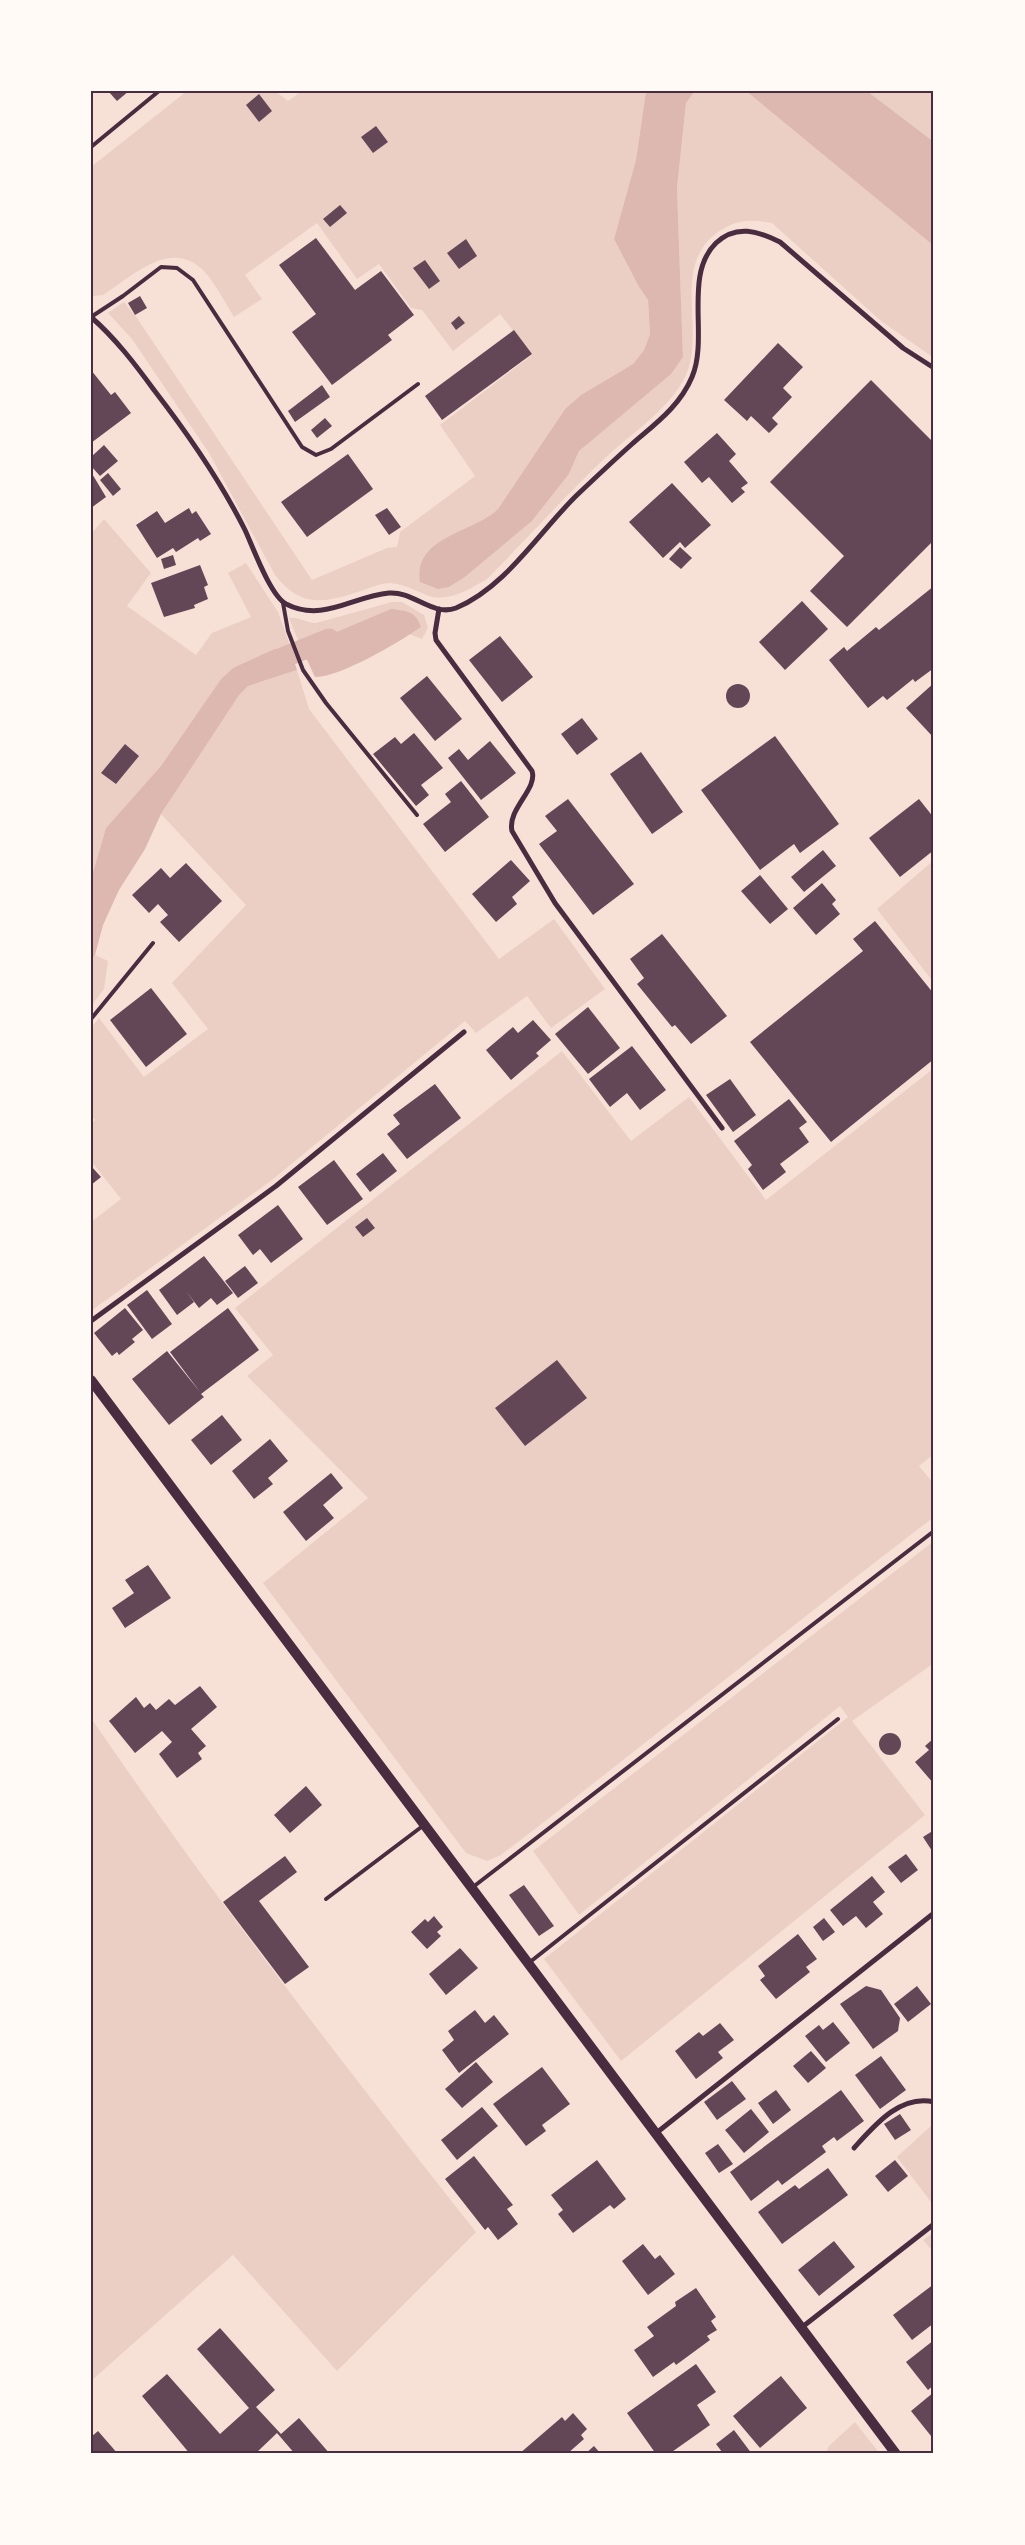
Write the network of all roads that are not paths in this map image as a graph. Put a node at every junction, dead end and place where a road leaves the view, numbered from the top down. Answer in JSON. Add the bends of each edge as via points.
{"nodes":[{"id":1,"x":159,"y":91,"type":"edge"},
{"id":2,"x":91,"y":147,"type":"edge"},
{"id":3,"x":91,"y":317,"type":"edge"},
{"id":4,"x":934,"y":368,"type":"edge"},
{"id":5,"x":418,"y":384,"type":"dead end"},
{"id":6,"x":283,"y":603,"type":"junction"},
{"id":7,"x":438,"y":610,"type":"junction"},
{"id":8,"x":416,"y":815,"type":"dead end"},
{"id":9,"x":153,"y":943,"type":"dead end"},
{"id":10,"x":91,"y":1019,"type":"edge"},
{"id":11,"x":464,"y":1032,"type":"dead end"},
{"id":12,"x":722,"y":1128,"type":"dead end"},
{"id":13,"x":91,"y":1320,"type":"edge"},
{"id":14,"x":91,"y":1380,"type":"edge"},
{"id":15,"x":934,"y":1531,"type":"edge"},
{"id":16,"x":838,"y":1719,"type":"dead end"},
{"id":17,"x":424,"y":1825,"type":"junction"},
{"id":18,"x":472,"y":1889,"type":"junction"},
{"id":19,"x":326,"y":1899,"type":"dead end"},
{"id":20,"x":934,"y":1913,"type":"edge"},
{"id":21,"x":527,"y":1964,"type":"junction"},
{"id":22,"x":934,"y":2102,"type":"edge"},
{"id":23,"x":655,"y":2134,"type":"junction"},
{"id":24,"x":854,"y":2148,"type":"dead end"},
{"id":25,"x":934,"y":2224,"type":"edge"},
{"id":26,"x":801,"y":2328,"type":"junction"},
{"id":27,"x":896,"y":2454,"type":"edge"}],
"edges":[{"from":1,"to":2,"type":"lane"},
{"from":3,"to":5,"type":"lane","via":[[160,267],[177,268],[192,280],[302,447],[316,455],[331,449]]},
{"from":3,"to":6,"type":"street","via":[[129,357],[189,437],[229,501]]},
{"from":4,"to":7,"type":"street","via":[[903,348],[780,242],[760,232],[732,232],[715,244],[702,264],[698,360],[692,379],[675,406],[575,497],[502,577],[453,609]]},
{"from":6,"to":7,"type":"street","via":[[301,610],[322,612],[391,593],[405,594]]},
{"from":6,"to":8,"type":"lane","via":[[303,670]]},
{"from":7,"to":12,"type":"street","via":[[436,640],[532,771],[533,780],[512,818],[512,831],[555,903]]},
{"from":9,"to":10,"type":"lane"},
{"from":11,"to":13,"type":"street","via":[[276,1186]]},
{"from":14,"to":17,"type":"main road"},
{"from":15,"to":18,"type":"lane"},
{"from":16,"to":21,"type":"lane"},
{"from":17,"to":18,"type":"main road"},
{"from":17,"to":19,"type":"lane"},
{"from":18,"to":21,"type":"main road"},
{"from":20,"to":23,"type":"street"},
{"from":21,"to":23,"type":"main road"},
{"from":22,"to":24,"type":"street","via":[[914,2102],[897,2108],[878,2121]]},
{"from":23,"to":26,"type":"main road"},
{"from":25,"to":26,"type":"street"},
{"from":26,"to":27,"type":"main road"}]}
